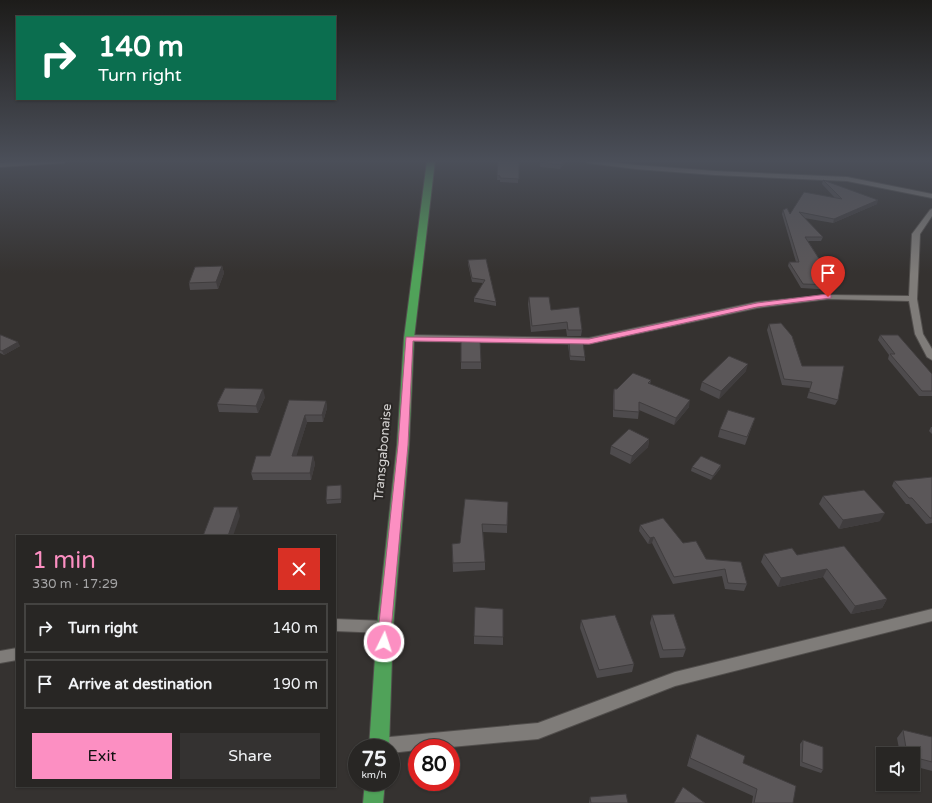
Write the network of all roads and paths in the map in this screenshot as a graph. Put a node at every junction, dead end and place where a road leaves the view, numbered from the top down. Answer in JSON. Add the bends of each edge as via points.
{"nodes":[{"id":1,"x":426,"y":198,"type":"edge"},
{"id":2,"x":932,"y":211,"type":"edge"},
{"id":3,"x":914,"y":299,"type":"junction"},
{"id":4,"x":409,"y":338,"type":"junction"},
{"id":5,"x":932,"y":357,"type":"edge"},
{"id":6,"x":932,"y":615,"type":"edge"},
{"id":7,"x":336,"y":624,"type":"edge"},
{"id":8,"x":384,"y":627,"type":"junction"},
{"id":9,"x":16,"y":654,"type":"edge"},
{"id":10,"x":0,"y":657,"type":"edge"},
{"id":11,"x":379,"y":739,"type":"edge"},
{"id":12,"x":400,"y":745,"type":"edge"},
{"id":13,"x":374,"y":791,"type":"edge"},
{"id":14,"x":373,"y":803,"type":"edge"}],
"edges":[{"from":1,"to":4,"type":"highway","name":"Transgabonaise"},
{"from":2,"to":3,"type":"street","via":[[916,234]]},
{"from":3,"to":4,"type":"street","via":[[828,297],[757,305],[589,341]]},
{"from":3,"to":5,"type":"street","via":[[919,334]]},
{"from":4,"to":8,"type":"highway","name":"Transgabonaise","via":[[403,445]]},
{"from":6,"to":12,"type":"street","via":[[675,679],[538,731]]},
{"from":7,"to":8,"type":"street"},
{"from":8,"to":11,"type":"highway","name":"Transgabonaise"},
{"from":9,"to":10,"type":"street"},
{"from":13,"to":14,"type":"highway"}]}
